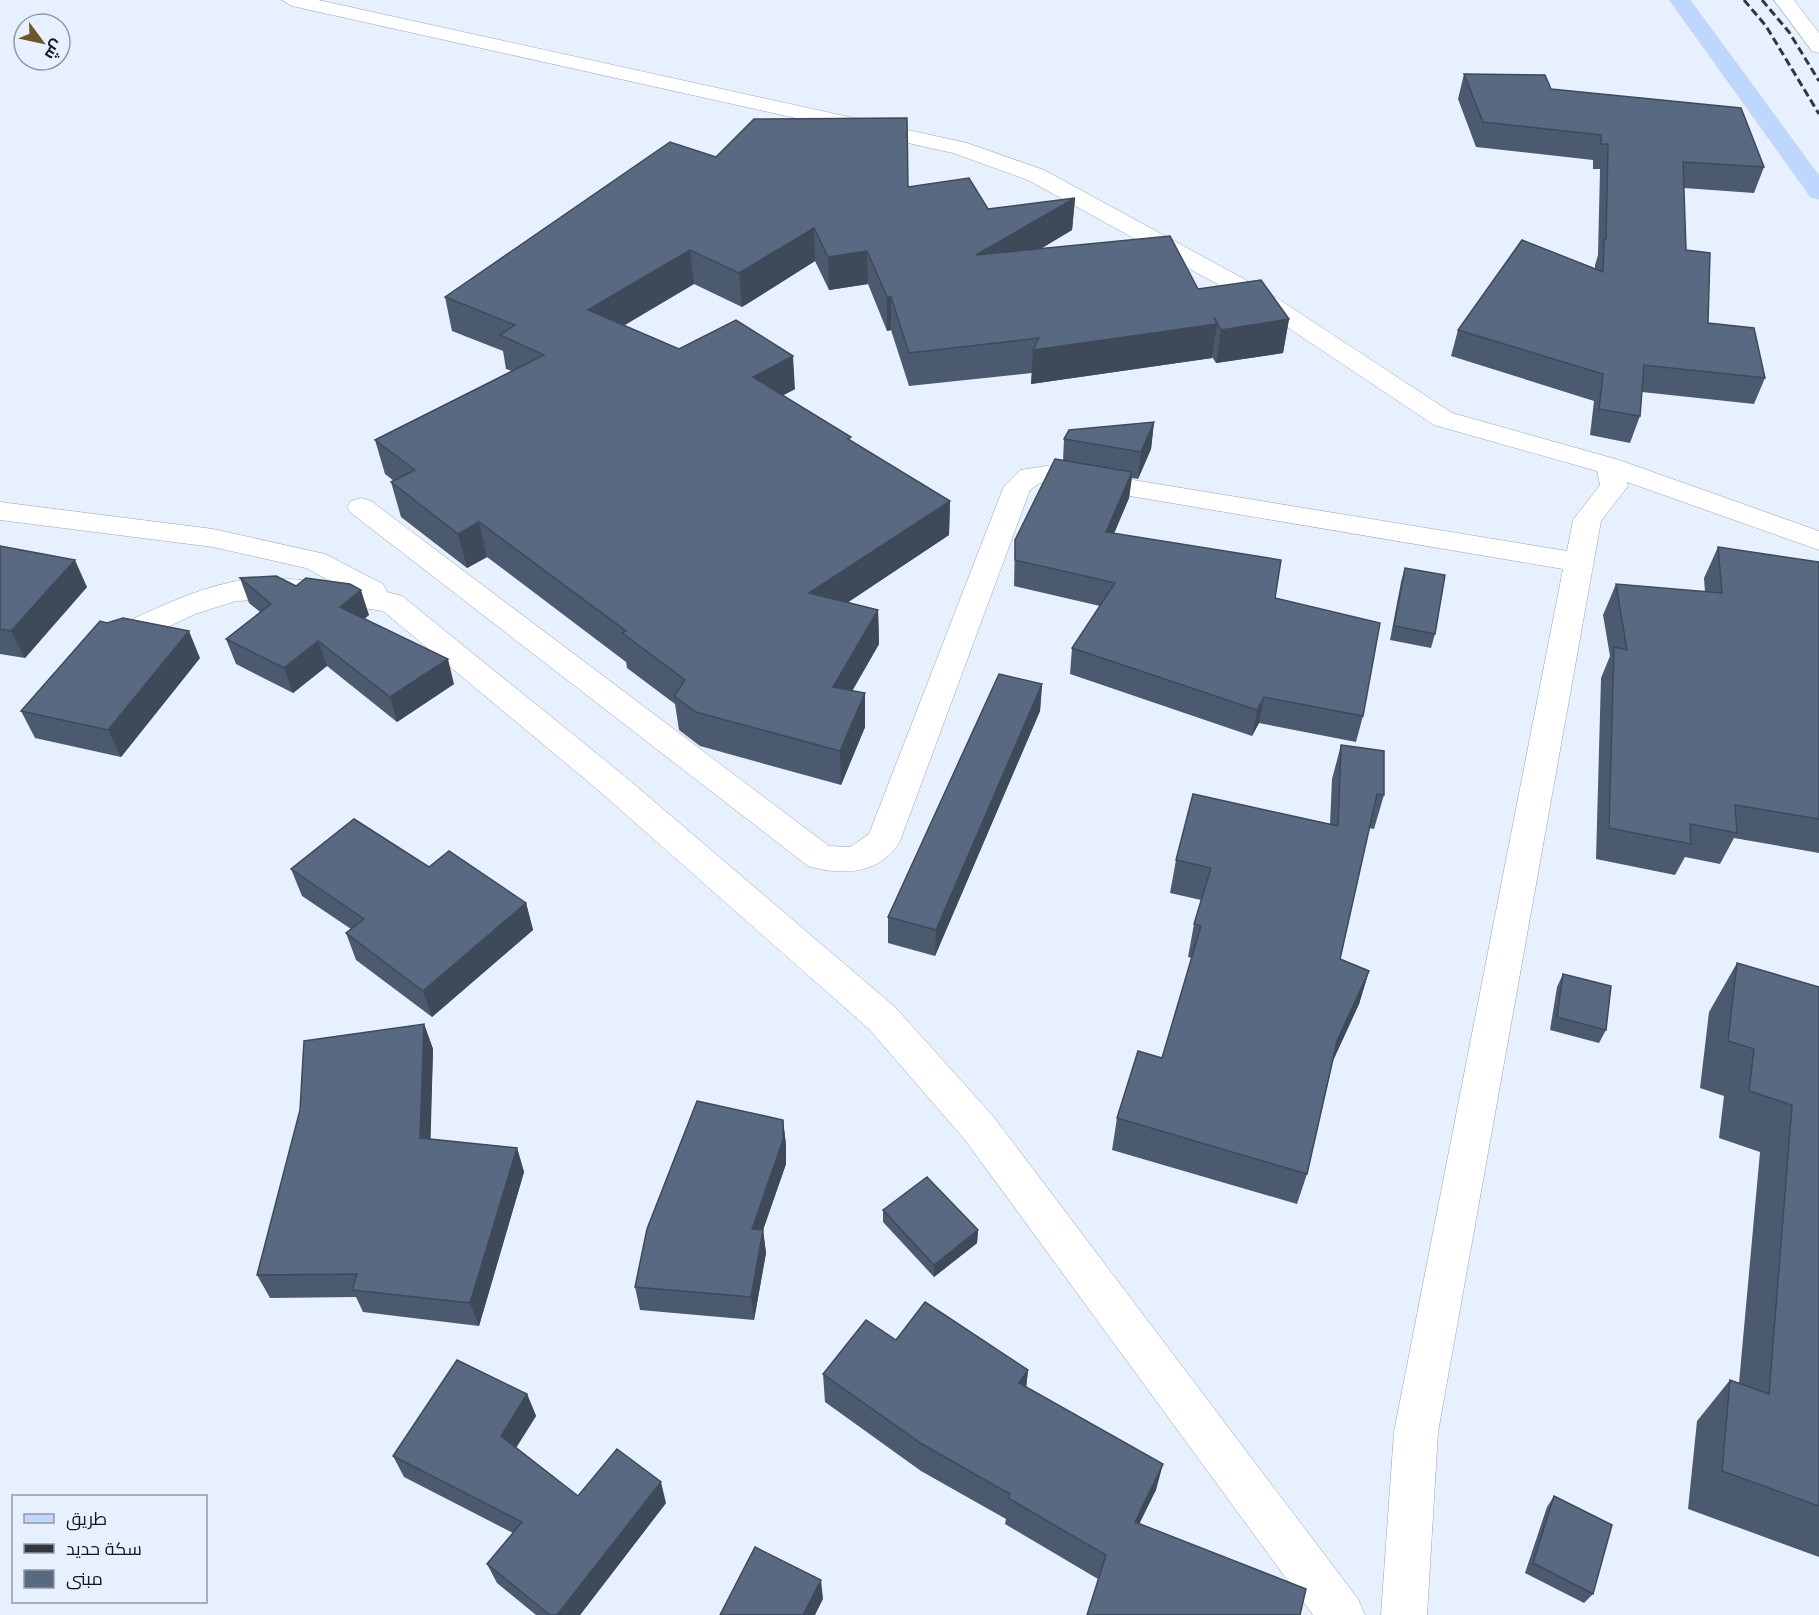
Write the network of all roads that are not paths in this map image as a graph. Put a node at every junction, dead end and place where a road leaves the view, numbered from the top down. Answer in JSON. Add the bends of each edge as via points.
{"nodes":[{"id":1,"x":291,"y":0,"type":"edge"},
{"id":2,"x":1680,"y":0,"type":"edge"},
{"id":3,"x":1784,"y":0,"type":"edge"},
{"id":4,"x":1819,"y":47,"type":"edge"},
{"id":5,"x":1819,"y":192,"type":"edge"},
{"id":6,"x":1609,"y":466,"type":"junction"},
{"id":7,"x":361,"y":507,"type":"dead end"},
{"id":8,"x":0,"y":511,"type":"edge"},
{"id":9,"x":1819,"y":541,"type":"edge"},
{"id":10,"x":1579,"y":562,"type":"junction"},
{"id":11,"x":392,"y":603,"type":"junction"},
{"id":12,"x":119,"y":638,"type":"edge"},
{"id":13,"x":1342,"y":1615,"type":"edge"},
{"id":14,"x":1404,"y":1615,"type":"edge"}],
"edges":[{"from":1,"to":6,"type":"street","via":[[959,148],[992,159],[1036,175],[1257,296],[1443,419]]},
{"from":2,"to":5,"type":"main road"},
{"from":3,"to":4,"type":"street"},
{"from":6,"to":9,"type":"street"},
{"from":6,"to":10,"type":"street","via":[[1614,486],[1587,520]]},
{"from":7,"to":10,"type":"street","via":[[820,857],[841,862],[864,857],[883,842],[1018,486],[1030,476],[1047,474]]},
{"from":8,"to":11,"type":"street","via":[[213,538],[315,561]]},
{"from":10,"to":14,"type":"street","via":[[1416,1432]]},
{"from":11,"to":12,"type":"street","via":[[298,588],[234,591],[185,607]]},
{"from":11,"to":13,"type":"street","via":[[610,782],[882,1018],[979,1128]]}]}
